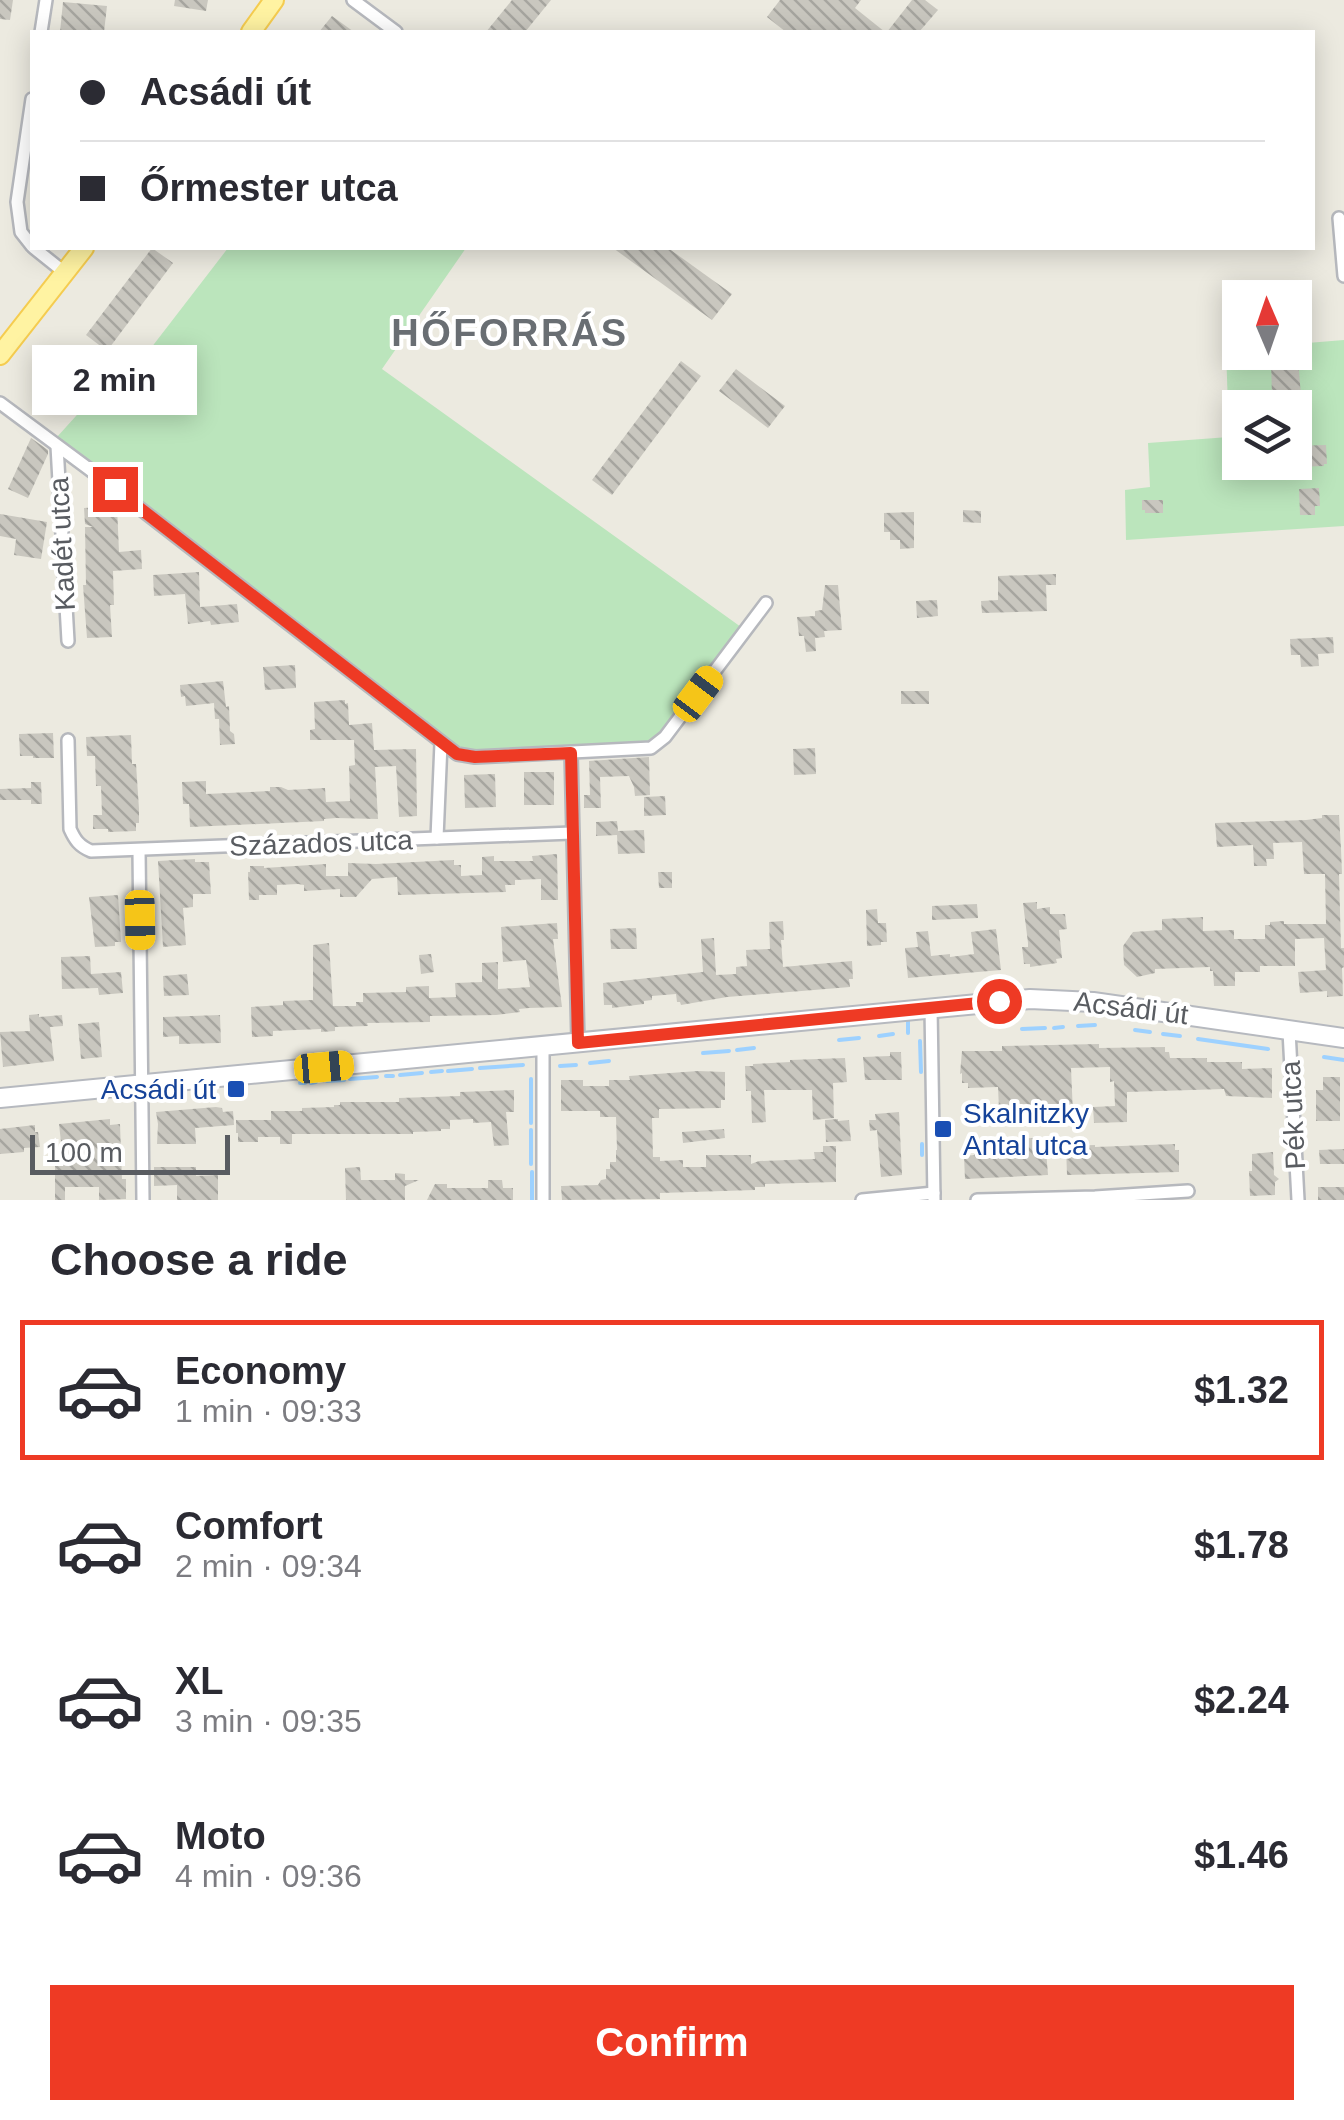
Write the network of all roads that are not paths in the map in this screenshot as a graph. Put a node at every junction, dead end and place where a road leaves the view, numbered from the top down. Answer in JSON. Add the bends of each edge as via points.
{"nodes":[{"id":1,"x":46,"y":0,"type":"edge"},
{"id":2,"x":274,"y":0,"type":"edge"},
{"id":3,"x":354,"y":0,"type":"edge"},
{"id":4,"x":42,"y":30,"type":"edge"},
{"id":5,"x":252,"y":30,"type":"edge"},
{"id":6,"x":393,"y":30,"type":"edge"},
{"id":7,"x":30,"y":113,"type":"edge"},
{"id":8,"x":1339,"y":218,"type":"dead end"},
{"id":9,"x":30,"y":243,"type":"edge"},
{"id":10,"x":37,"y":250,"type":"edge"},
{"id":11,"x":82,"y":250,"type":"edge"},
{"id":12,"x":64,"y":272,"type":"junction"},
{"id":13,"x":1344,"y":276,"type":"edge"},
{"id":14,"x":0,"y":356,"type":"edge"},
{"id":15,"x":0,"y":403,"type":"edge"},
{"id":16,"x":57,"y":446,"type":"junction"},
{"id":17,"x":766,"y":603,"type":"dead end"},
{"id":18,"x":68,"y":642,"type":"dead end"},
{"id":19,"x":68,"y":740,"type":"dead end"},
{"id":20,"x":441,"y":743,"type":"junction"},
{"id":21,"x":571,"y":753,"type":"junction"},
{"id":22,"x":572,"y":833,"type":"junction"},
{"id":23,"x":438,"y":838,"type":"junction"},
{"id":24,"x":139,"y":850,"type":"junction"},
{"id":25,"x":931,"y":1007,"type":"junction"},
{"id":26,"x":1289,"y":1030,"type":"junction"},
{"id":27,"x":1344,"y":1038,"type":"edge"},
{"id":28,"x":578,"y":1043,"type":"junction"},
{"id":29,"x":543,"y":1046,"type":"junction"},
{"id":30,"x":141,"y":1084,"type":"junction"},
{"id":31,"x":0,"y":1098,"type":"edge"},
{"id":32,"x":1188,"y":1191,"type":"dead end"},
{"id":33,"x":934,"y":1196,"type":"edge"},
{"id":34,"x":1116,"y":1198,"type":"edge"},
{"id":35,"x":142,"y":1200,"type":"edge"},
{"id":36,"x":543,"y":1200,"type":"edge"},
{"id":37,"x":862,"y":1200,"type":"edge"},
{"id":38,"x":977,"y":1200,"type":"edge"},
{"id":39,"x":1298,"y":1200,"type":"edge"}],
"edges":[{"from":1,"to":4,"type":"street"},
{"from":2,"to":5,"type":"main road"},
{"from":3,"to":6,"type":"street"},
{"from":7,"to":9,"type":"street","via":[[17,202]]},
{"from":8,"to":13,"type":"street"},
{"from":10,"to":12,"type":"street"},
{"from":11,"to":12,"type":"main road"},
{"from":12,"to":14,"type":"main road"},
{"from":15,"to":16,"type":"street"},
{"from":16,"to":18,"type":"street","name":"Kadét utca"},
{"from":16,"to":20,"type":"street"},
{"from":17,"to":21,"type":"street","via":[[661,742],[645,750]]},
{"from":19,"to":24,"type":"street","name":"Százados utca","via":[[75,840],[91,851]]},
{"from":20,"to":21,"type":"street","via":[[466,756]]},
{"from":20,"to":23,"type":"street"},
{"from":21,"to":22,"type":"street"},
{"from":22,"to":23,"type":"street","name":"Százados utca"},
{"from":22,"to":28,"type":"street"},
{"from":23,"to":24,"type":"street","name":"Százados utca"},
{"from":24,"to":30,"type":"street"},
{"from":25,"to":26,"type":"main road","name":"Acsádi út","via":[[1062,999]]},
{"from":25,"to":28,"type":"main road","name":"Acsádi út"},
{"from":25,"to":33,"type":"street"},
{"from":26,"to":27,"type":"main road","name":"Acsádi út"},
{"from":26,"to":39,"type":"street","name":"Pék utca"},
{"from":28,"to":29,"type":"main road","name":"Acsádi út"},
{"from":29,"to":30,"type":"main road","name":"Acsádi út"},
{"from":29,"to":36,"type":"street"},
{"from":30,"to":31,"type":"main road","name":"Acsádi út"},
{"from":30,"to":35,"type":"street"},
{"from":32,"to":34,"type":"street"},
{"from":33,"to":37,"type":"street"},
{"from":34,"to":38,"type":"street"}]}
